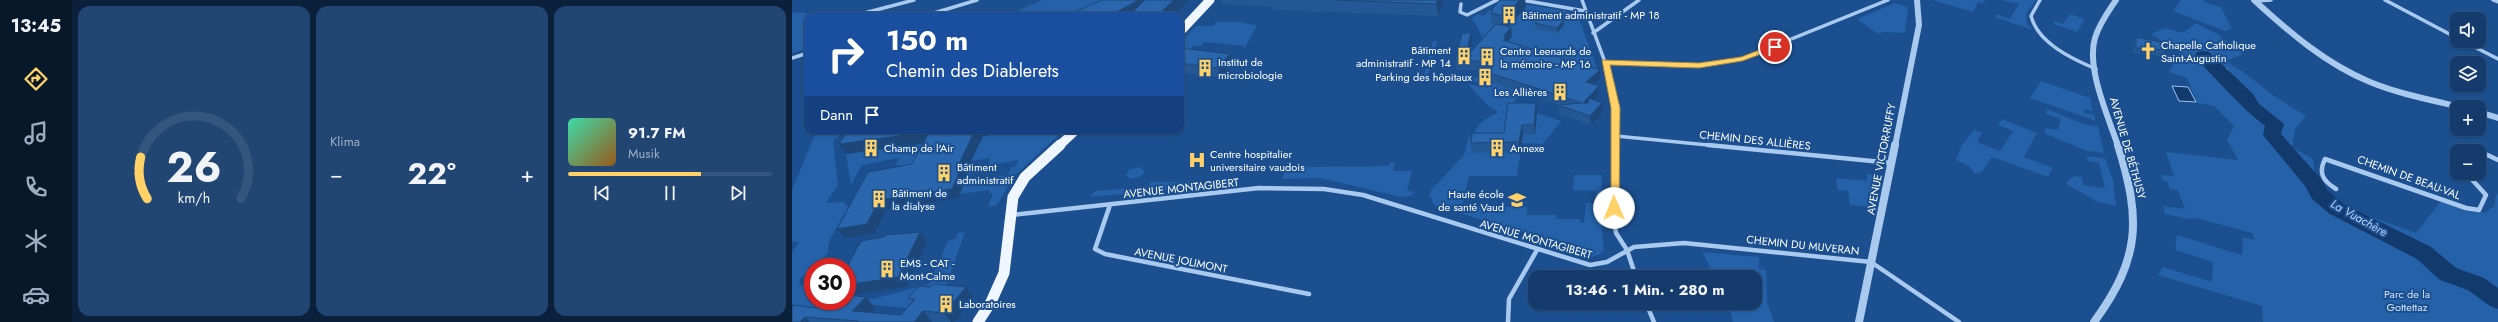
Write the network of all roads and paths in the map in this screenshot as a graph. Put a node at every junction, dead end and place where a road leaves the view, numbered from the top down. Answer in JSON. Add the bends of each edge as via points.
{"nodes":[{"id":1,"x":914,"y":0,"type":"edge"},
{"id":2,"x":977,"y":0,"type":"edge"},
{"id":3,"x":1210,"y":0,"type":"edge"},
{"id":4,"x":1497,"y":0,"type":"edge"},
{"id":5,"x":1522,"y":0,"type":"edge"},
{"id":6,"x":1582,"y":0,"type":"edge"},
{"id":7,"x":1639,"y":0,"type":"edge"},
{"id":8,"x":1888,"y":0,"type":"edge"},
{"id":9,"x":1917,"y":0,"type":"edge"},
{"id":10,"x":2040,"y":0,"type":"edge"},
{"id":11,"x":2116,"y":0,"type":"edge"},
{"id":12,"x":2270,"y":0,"type":"edge"},
{"id":13,"x":2385,"y":0,"type":"edge"},
{"id":14,"x":2493,"y":0,"type":"edge"},
{"id":15,"x":2255,"y":1,"type":"edge"},
{"id":16,"x":2498,"y":2,"type":"edge"},
{"id":17,"x":1461,"y":4,"type":"dead end"},
{"id":18,"x":1585,"y":11,"type":"junction"},
{"id":19,"x":868,"y":12,"type":"edge"},
{"id":20,"x":937,"y":12,"type":"edge"},
{"id":21,"x":1184,"y":28,"type":"edge"},
{"id":22,"x":1593,"y":33,"type":"junction"},
{"id":23,"x":2450,"y":34,"type":"edge"},
{"id":24,"x":2477,"y":48,"type":"edge"},
{"id":25,"x":804,"y":54,"type":"edge"},
{"id":26,"x":792,"y":58,"type":"edge"},
{"id":27,"x":2498,"y":59,"type":"edge"},
{"id":28,"x":1605,"y":62,"type":"junction"},
{"id":29,"x":2096,"y":70,"type":"junction"},
{"id":30,"x":2450,"y":104,"type":"edge"},
{"id":31,"x":2486,"y":114,"type":"edge"},
{"id":32,"x":2498,"y":118,"type":"edge"},
{"id":33,"x":1072,"y":134,"type":"edge"},
{"id":34,"x":1616,"y":136,"type":"junction"},
{"id":35,"x":2486,"y":154,"type":"edge"},
{"id":36,"x":2498,"y":160,"type":"edge"},
{"id":37,"x":1892,"y":163,"type":"junction"},
{"id":38,"x":2472,"y":180,"type":"edge"},
{"id":39,"x":2336,"y":190,"type":"dead end"},
{"id":40,"x":1110,"y":205,"type":"junction"},
{"id":41,"x":1010,"y":215,"type":"junction"},
{"id":42,"x":1537,"y":250,"type":"junction"},
{"id":43,"x":1627,"y":250,"type":"junction"},
{"id":44,"x":1871,"y":262,"type":"junction"},
{"id":45,"x":1634,"y":270,"type":"edge"},
{"id":46,"x":1309,"y":294,"type":"dead end"},
{"id":47,"x":1649,"y":310,"type":"edge"},
{"id":48,"x":978,"y":322,"type":"edge"},
{"id":49,"x":1508,"y":322,"type":"edge"},
{"id":50,"x":1654,"y":322,"type":"edge"},
{"id":51,"x":1859,"y":322,"type":"edge"},
{"id":52,"x":1959,"y":322,"type":"edge"},
{"id":53,"x":2094,"y":322,"type":"edge"}],
"edges":[{"from":1,"to":19,"type":"street"},
{"from":2,"to":20,"type":"street"},
{"from":3,"to":21,"type":"main road"},
{"from":4,"to":17,"type":"street","via":[[1467,15],[1460,12]]},
{"from":5,"to":18,"type":"street"},
{"from":6,"to":18,"type":"street"},
{"from":7,"to":22,"type":"street"},
{"from":8,"to":28,"type":"street","via":[[1742,59],[1699,65]]},
{"from":9,"to":37,"type":"street","name":"AVENUE VICTOR-RUFFY","via":[[1919,25]]},
{"from":10,"to":29,"type":"street","via":[[2031,13],[2033,23],[2070,58]]},
{"from":11,"to":29,"type":"street","name":"AVENUE DE BÉTHUSY","via":[[2100,22],[2093,44]]},
{"from":12,"to":15,"type":"street"},
{"from":13,"to":23,"type":"street"},
{"from":14,"to":16,"type":"street"},
{"from":15,"to":30,"type":"street","via":[[2303,43],[2353,74],[2391,89]]},
{"from":18,"to":22,"type":"street"},
{"from":22,"to":28,"type":"street"},
{"from":24,"to":27,"type":"street"},
{"from":25,"to":26,"type":"street"},
{"from":28,"to":34,"type":"street","via":[[1615,108]]},
{"from":29,"to":53,"type":"street","name":"AVENUE DE BÉTHUSY","via":[[2133,203],[2134,226],[2126,270],[2109,302]]},
{"from":31,"to":32,"type":"street"},
{"from":33,"to":41,"type":"main road","via":[[1020,184],[1013,197]]},
{"from":34,"to":37,"type":"street","name":"CHEMIN DES ALLIÈRES"},
{"from":34,"to":43,"type":"street","via":[[1614,214],[1616,233]]},
{"from":35,"to":36,"type":"street"},
{"from":37,"to":44,"type":"street","name":"AVENUE VICTOR-RUFFY"},
{"from":38,"to":39,"type":"street","name":"CHEMIN DE BEAU-VAL","via":[[2486,195],[2480,210],[2466,208],[2325,159],[2320,169],[2321,176]]},
{"from":40,"to":41,"type":"street","name":"AVENUE MONTAGIBERT"},
{"from":40,"to":42,"type":"street","name":"AVENUE MONTAGIBERT","via":[[1259,188],[1324,189],[1363,196]]},
{"from":40,"to":46,"type":"street","name":"AVENUE JOLIMONT","via":[[1095,249],[1105,254]]},
{"from":41,"to":48,"type":"main road","via":[[1007,258],[1001,281]]},
{"from":42,"to":43,"type":"street","name":"AVENUE MONTAGIBERT","via":[[1590,265],[1606,264]]},
{"from":42,"to":49,"type":"street","via":[[1509,299]]},
{"from":43,"to":44,"type":"street","name":"CHEMIN DU MUVERAN","via":[[1674,243],[1701,243]]},
{"from":43,"to":45,"type":"street"},
{"from":44,"to":51,"type":"street","name":"AVENUE VICTOR-RUFFY"},
{"from":44,"to":52,"type":"street","name":"CHEMIN DU MUVERAN"},
{"from":47,"to":50,"type":"street"}]}
